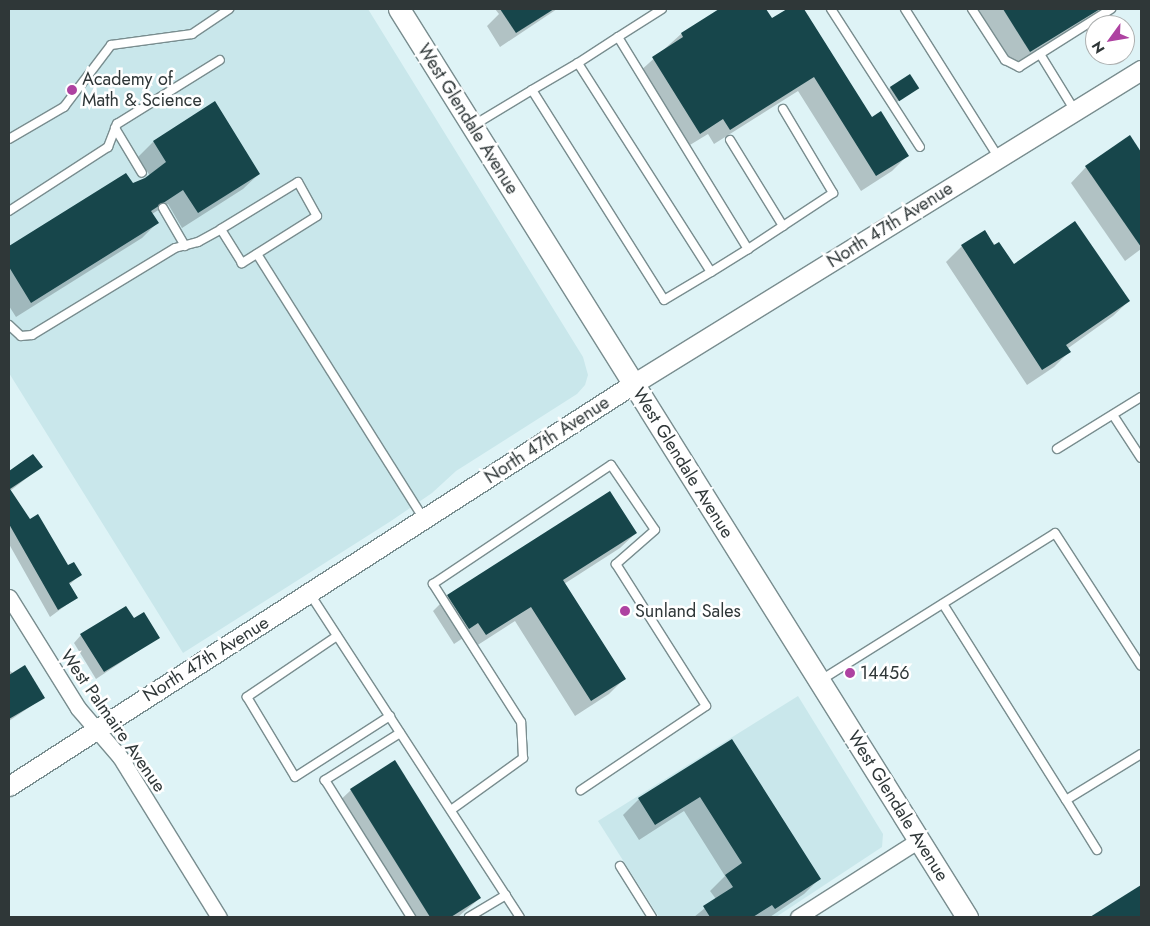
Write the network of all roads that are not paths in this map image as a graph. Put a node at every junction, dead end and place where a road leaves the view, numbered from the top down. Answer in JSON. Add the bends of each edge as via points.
{"nodes":[{"id":1,"x":229,"y":9,"type":"edge"},
{"id":2,"x":399,"y":9,"type":"edge"},
{"id":3,"x":662,"y":9,"type":"edge"},
{"id":4,"x":830,"y":9,"type":"edge"},
{"id":5,"x":906,"y":9,"type":"edge"},
{"id":6,"x":972,"y":9,"type":"edge"},
{"id":7,"x":1111,"y":9,"type":"edge"},
{"id":8,"x":618,"y":37,"type":"junction"},
{"id":9,"x":1040,"y":54,"type":"junction"},
{"id":10,"x":220,"y":60,"type":"dead end"},
{"id":11,"x":578,"y":63,"type":"junction"},
{"id":12,"x":1141,"y":70,"type":"edge"},
{"id":13,"x":532,"y":90,"type":"junction"},
{"id":14,"x":784,"y":110,"type":"dead end"},
{"id":15,"x":1075,"y":110,"type":"junction"},
{"id":16,"x":472,"y":126,"type":"junction"},
{"id":17,"x":116,"y":128,"type":"junction"},
{"id":18,"x":9,"y":140,"type":"edge"},
{"id":19,"x":730,"y":140,"type":"dead end"},
{"id":20,"x":920,"y":148,"type":"dead end"},
{"id":21,"x":999,"y":158,"type":"junction"},
{"id":22,"x":142,"y":173,"type":"dead end"},
{"id":23,"x":163,"y":208,"type":"dead end"},
{"id":24,"x":9,"y":211,"type":"edge"},
{"id":25,"x":784,"y":226,"type":"junction"},
{"id":26,"x":221,"y":229,"type":"junction"},
{"id":27,"x":185,"y":246,"type":"junction"},
{"id":28,"x":748,"y":249,"type":"junction"},
{"id":29,"x":257,"y":254,"type":"junction"},
{"id":30,"x":711,"y":272,"type":"junction"},
{"id":31,"x":9,"y":325,"type":"edge"},
{"id":32,"x":633,"y":384,"type":"junction"},
{"id":33,"x":1141,"y":397,"type":"edge"},
{"id":34,"x":1113,"y":414,"type":"junction"},
{"id":35,"x":1057,"y":449,"type":"dead end"},
{"id":36,"x":1141,"y":458,"type":"edge"},
{"id":37,"x":424,"y":519,"type":"junction"},
{"id":38,"x":310,"y":594,"type":"junction"},
{"id":39,"x":9,"y":597,"type":"edge"},
{"id":40,"x":943,"y":604,"type":"junction"},
{"id":41,"x":337,"y":636,"type":"junction"},
{"id":42,"x":1141,"y":666,"type":"edge"},
{"id":43,"x":820,"y":682,"type":"junction"},
{"id":44,"x":390,"y":716,"type":"junction"},
{"id":45,"x":97,"y":728,"type":"junction"},
{"id":46,"x":400,"y":733,"type":"junction"},
{"id":47,"x":1141,"y":754,"type":"edge"},
{"id":48,"x":9,"y":786,"type":"edge"},
{"id":49,"x":581,"y":790,"type":"dead end"},
{"id":50,"x":1066,"y":800,"type":"junction"},
{"id":51,"x":450,"y":810,"type":"junction"},
{"id":52,"x":918,"y":840,"type":"junction"},
{"id":53,"x":1097,"y":850,"type":"dead end"},
{"id":54,"x":620,"y":866,"type":"dead end"},
{"id":55,"x":506,"y":895,"type":"junction"},
{"id":56,"x":219,"y":917,"type":"edge"},
{"id":57,"x":411,"y":917,"type":"edge"},
{"id":58,"x":470,"y":917,"type":"edge"},
{"id":59,"x":520,"y":917,"type":"edge"},
{"id":60,"x":652,"y":917,"type":"edge"},
{"id":61,"x":798,"y":917,"type":"edge"},
{"id":62,"x":967,"y":917,"type":"edge"}],
"edges":[{"from":1,"to":18,"type":"lane","via":[[192,34],[111,45],[64,107]]},
{"from":2,"to":16,"type":"main road","name":"West Glendale Avenue"},
{"from":3,"to":8,"type":"lane"},
{"from":4,"to":20,"type":"lane"},
{"from":5,"to":21,"type":"lane"},
{"from":6,"to":9,"type":"lane","via":[[1005,60],[1019,67]]},
{"from":7,"to":9,"type":"lane"},
{"from":8,"to":11,"type":"lane"},
{"from":8,"to":28,"type":"lane"},
{"from":9,"to":15,"type":"lane"},
{"from":10,"to":17,"type":"lane","via":[[117,124]]},
{"from":11,"to":13,"type":"lane"},
{"from":11,"to":30,"type":"lane"},
{"from":12,"to":15,"type":"street","name":"North 47th Avenue"},
{"from":13,"to":16,"type":"lane"},
{"from":13,"to":30,"type":"lane","via":[[664,300]]},
{"from":14,"to":25,"type":"lane","via":[[833,193]]},
{"from":15,"to":21,"type":"street","name":"North 47th Avenue"},
{"from":16,"to":32,"type":"main road","name":"West Glendale Avenue"},
{"from":17,"to":22,"type":"lane"},
{"from":17,"to":24,"type":"lane","via":[[108,147]]},
{"from":19,"to":25,"type":"lane"},
{"from":21,"to":32,"type":"street","name":"North 47th Avenue"},
{"from":23,"to":27,"type":"lane"},
{"from":25,"to":28,"type":"lane"},
{"from":26,"to":27,"type":"lane"},
{"from":26,"to":29,"type":"lane","via":[[242,263]]},
{"from":26,"to":29,"type":"lane","via":[[298,182],[317,216]]},
{"from":27,"to":31,"type":"lane","via":[[175,248],[32,335],[21,336]]},
{"from":28,"to":30,"type":"lane"},
{"from":29,"to":37,"type":"lane"},
{"from":32,"to":37,"type":"street","name":"North 47th Avenue"},
{"from":32,"to":43,"type":"main road","name":"West Glendale Avenue"},
{"from":33,"to":34,"type":"lane"},
{"from":34,"to":35,"type":"lane"},
{"from":34,"to":36,"type":"lane"},
{"from":37,"to":38,"type":"street","name":"North 47th Avenue"},
{"from":38,"to":41,"type":"lane"},
{"from":38,"to":45,"type":"street","name":"North 47th Avenue"},
{"from":39,"to":45,"type":"street","name":"West Palmaire Avenue","via":[[78,708]]},
{"from":40,"to":42,"type":"lane","via":[[1055,533]]},
{"from":40,"to":43,"type":"lane"},
{"from":40,"to":50,"type":"lane"},
{"from":41,"to":44,"type":"lane"},
{"from":41,"to":44,"type":"lane","via":[[247,697],[295,777]]},
{"from":43,"to":52,"type":"main road","name":"West Glendale Avenue"},
{"from":44,"to":46,"type":"lane"},
{"from":45,"to":48,"type":"street","name":"North 47th Avenue"},
{"from":45,"to":56,"type":"street","name":"West Palmaire Avenue","via":[[120,757]]},
{"from":46,"to":51,"type":"lane"},
{"from":46,"to":57,"type":"lane","via":[[326,780]]},
{"from":47,"to":50,"type":"lane"},
{"from":49,"to":51,"type":"lane","via":[[706,706],[616,564],[655,530],[611,465],[433,584],[521,722],[523,758]]},
{"from":50,"to":53,"type":"lane"},
{"from":51,"to":55,"type":"lane"},
{"from":52,"to":61,"type":"street"},
{"from":52,"to":62,"type":"main road","name":"West Glendale Avenue"},
{"from":54,"to":60,"type":"lane"},
{"from":55,"to":58,"type":"lane"},
{"from":55,"to":59,"type":"lane"}]}
